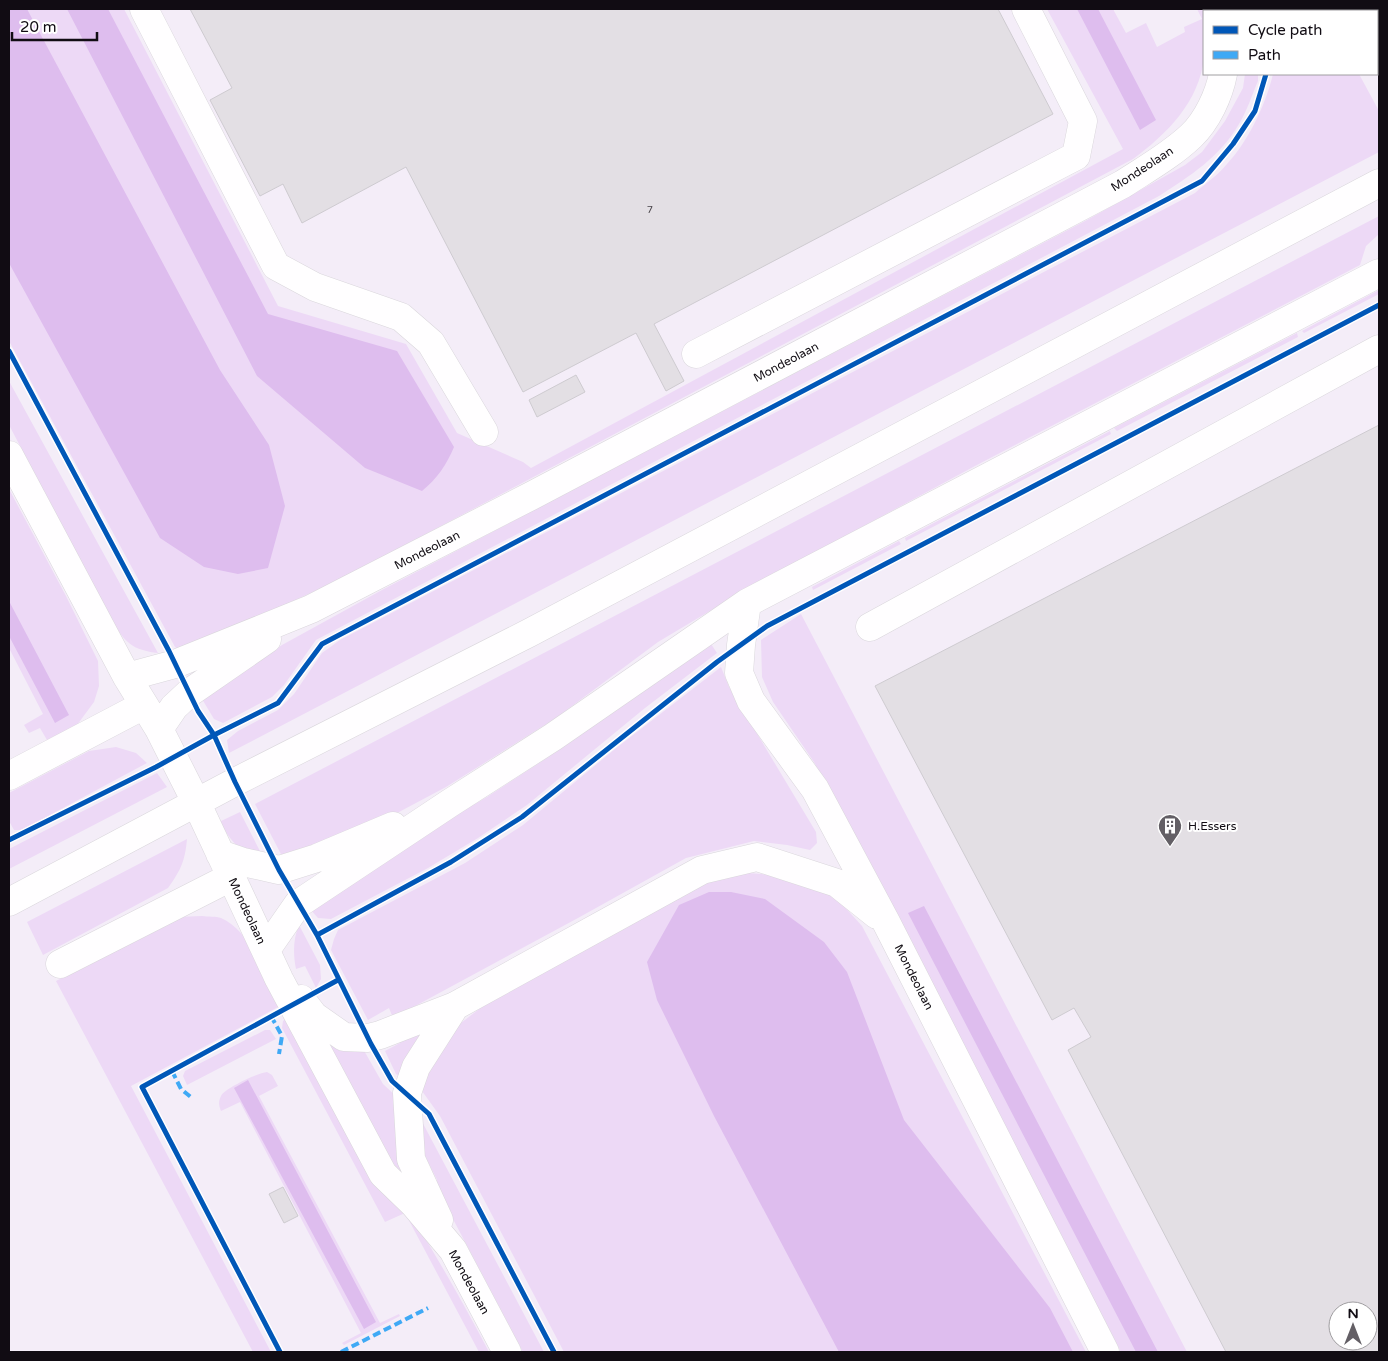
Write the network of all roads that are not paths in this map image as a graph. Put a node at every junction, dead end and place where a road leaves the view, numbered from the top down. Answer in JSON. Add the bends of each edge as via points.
{"nodes":[{"id":1,"x":144,"y":9,"type":"edge"},
{"id":2,"x":1026,"y":9,"type":"edge"},
{"id":3,"x":1223,"y":75,"type":"edge"},
{"id":4,"x":1379,"y":183,"type":"edge"},
{"id":5,"x":1379,"y":273,"type":"edge"},
{"id":6,"x":1379,"y":349,"type":"edge"},
{"id":7,"x":696,"y":354,"type":"dead end"},
{"id":8,"x":484,"y":432,"type":"dead end"},
{"id":9,"x":9,"y":455,"type":"edge"},
{"id":10,"x":747,"y":603,"type":"junction"},
{"id":11,"x":312,"y":609,"type":"junction"},
{"id":12,"x":870,"y":626,"type":"dead end"},
{"id":13,"x":127,"y":676,"type":"junction"},
{"id":14,"x":144,"y":705,"type":"junction"},
{"id":15,"x":159,"y":729,"type":"junction"},
{"id":16,"x":9,"y":776,"type":"edge"},
{"id":17,"x":450,"y":802,"type":"junction"},
{"id":18,"x":197,"y":804,"type":"junction"},
{"id":19,"x":226,"y":866,"type":"junction"},
{"id":20,"x":9,"y":902,"type":"edge"},
{"id":21,"x":886,"y":922,"type":"junction"},
{"id":22,"x":266,"y":950,"type":"junction"},
{"id":23,"x":60,"y":964,"type":"dead end"},
{"id":24,"x":279,"y":979,"type":"junction"},
{"id":25,"x":455,"y":1006,"type":"junction"},
{"id":26,"x":453,"y":1250,"type":"junction"},
{"id":27,"x":507,"y":1352,"type":"edge"},
{"id":28,"x":1105,"y":1352,"type":"edge"}],
"edges":[{"from":1,"to":8,"type":"street","via":[[276,266],[315,287],[401,317],[431,343]]},
{"from":2,"to":7,"type":"street","via":[[1083,122],[1076,156]]},
{"from":3,"to":11,"type":"street","name":"Mondeolaan","via":[[1210,109],[1192,135],[1123,184]]},
{"from":4,"to":18,"type":"street","via":[[529,633]]},
{"from":5,"to":10,"type":"street"},
{"from":6,"to":12,"type":"street"},
{"from":9,"to":13,"type":"street","name":"Mondeolaan"},
{"from":10,"to":17,"type":"street","via":[[553,737]]},
{"from":10,"to":21,"type":"street","name":"Mondeolaan","via":[[740,673],[751,701],[815,789]]},
{"from":11,"to":13,"type":"street","via":[[175,664]]},
{"from":11,"to":15,"type":"street","via":[[190,693],[174,707]]},
{"from":13,"to":14,"type":"street","name":"Mondeolaan"},
{"from":14,"to":15,"type":"street","name":"Mondeolaan"},
{"from":14,"to":16,"type":"street"},
{"from":15,"to":18,"type":"street","name":"Mondeolaan"},
{"from":17,"to":19,"type":"street","via":[[317,858],[279,870],[243,862]]},
{"from":17,"to":22,"type":"street","via":[[298,904]]},
{"from":18,"to":19,"type":"street","name":"Mondeolaan"},
{"from":18,"to":20,"type":"street"},
{"from":19,"to":22,"type":"street","name":"Mondeolaan"},
{"from":19,"to":23,"type":"street"},
{"from":21,"to":25,"type":"street","via":[[837,883],[757,857],[702,870]]},
{"from":21,"to":28,"type":"street","name":"Mondeolaan"},
{"from":22,"to":24,"type":"street","name":"Mondeolaan"},
{"from":24,"to":25,"type":"street","via":[[314,1016],[344,1037],[380,1035]]},
{"from":24,"to":26,"type":"street","name":"Mondeolaan","via":[[383,1174]]},
{"from":25,"to":26,"type":"street","via":[[416,1067],[407,1093],[411,1159]]},
{"from":26,"to":27,"type":"street","name":"Mondeolaan"}]}
